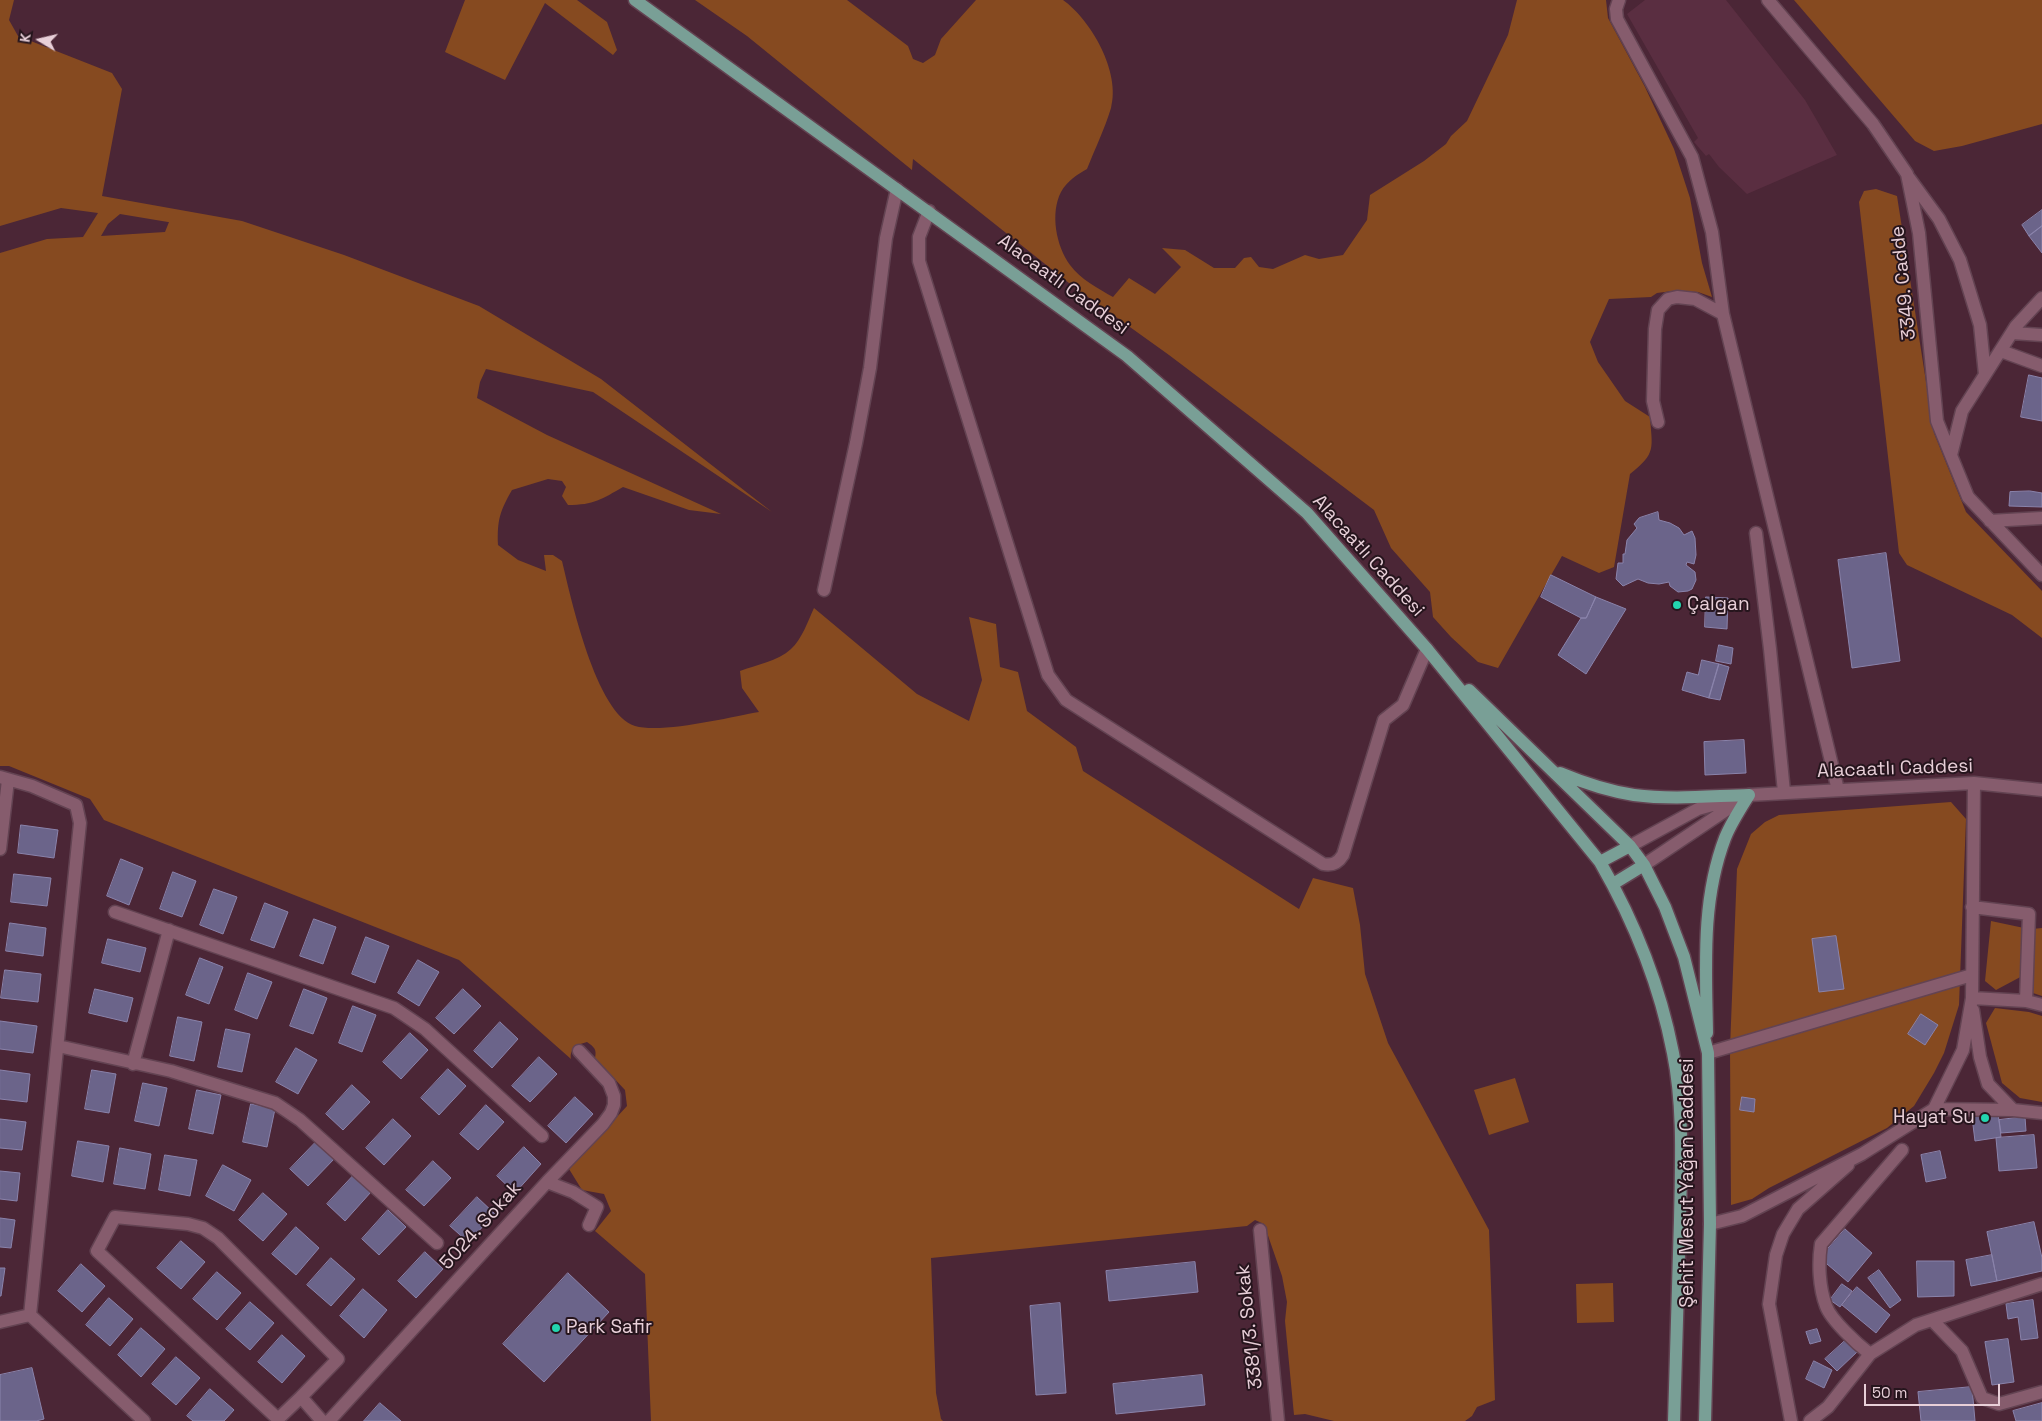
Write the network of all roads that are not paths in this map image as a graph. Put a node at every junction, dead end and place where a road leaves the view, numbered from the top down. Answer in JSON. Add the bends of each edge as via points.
{"nodes":[{"id":1,"x":635,"y":0,"type":"edge"},
{"id":2,"x":1619,"y":0,"type":"edge"},
{"id":3,"x":1768,"y":0,"type":"edge"},
{"id":4,"x":1906,"y":174,"type":"junction"},
{"id":5,"x":897,"y":189,"type":"junction"},
{"id":6,"x":929,"y":211,"type":"junction"},
{"id":7,"x":2042,"y":298,"type":"edge"},
{"id":8,"x":1723,"y":314,"type":"junction"},
{"id":9,"x":2012,"y":332,"type":"junction"},
{"id":10,"x":2042,"y":334,"type":"edge"},
{"id":11,"x":2001,"y":351,"type":"junction"},
{"id":12,"x":2042,"y":366,"type":"edge"},
{"id":13,"x":1985,"y":375,"type":"junction"},
{"id":14,"x":1658,"y":422,"type":"dead end"},
{"id":15,"x":1951,"y":455,"type":"junction"},
{"id":16,"x":2042,"y":518,"type":"edge"},
{"id":17,"x":1990,"y":521,"type":"junction"},
{"id":18,"x":1756,"y":533,"type":"dead end"},
{"id":19,"x":2042,"y":575,"type":"edge"},
{"id":20,"x":824,"y":590,"type":"dead end"},
{"id":21,"x":1427,"y":649,"type":"junction"},
{"id":22,"x":1554,"y":770,"type":"junction"},
{"id":23,"x":4,"y":778,"type":"edge"},
{"id":24,"x":1974,"y":783,"type":"junction"},
{"id":25,"x":1838,"y":790,"type":"junction"},
{"id":26,"x":2042,"y":790,"type":"edge"},
{"id":27,"x":1784,"y":792,"type":"junction"},
{"id":28,"x":1749,"y":795,"type":"junction"},
{"id":29,"x":0,"y":843,"type":"edge"},
{"id":30,"x":1630,"y":846,"type":"junction"},
{"id":31,"x":1600,"y":862,"type":"junction"},
{"id":32,"x":1644,"y":865,"type":"junction"},
{"id":33,"x":1613,"y":884,"type":"junction"},
{"id":34,"x":1972,"y":907,"type":"junction"},
{"id":35,"x":115,"y":912,"type":"dead end"},
{"id":36,"x":169,"y":930,"type":"junction"},
{"id":37,"x":1972,"y":975,"type":"junction"},
{"id":38,"x":1972,"y":998,"type":"junction"},
{"id":39,"x":2026,"y":1001,"type":"junction"},
{"id":40,"x":2042,"y":1005,"type":"edge"},
{"id":41,"x":58,"y":1046,"type":"junction"},
{"id":42,"x":579,"y":1051,"type":"dead end"},
{"id":43,"x":1708,"y":1052,"type":"junction"},
{"id":44,"x":133,"y":1064,"type":"junction"},
{"id":45,"x":1934,"y":1109,"type":"junction"},
{"id":46,"x":2013,"y":1110,"type":"junction"},
{"id":47,"x":2042,"y":1112,"type":"edge"},
{"id":48,"x":542,"y":1136,"type":"dead end"},
{"id":49,"x":1902,"y":1150,"type":"dead end"},
{"id":50,"x":1862,"y":1154,"type":"junction"},
{"id":51,"x":547,"y":1182,"type":"junction"},
{"id":52,"x":1710,"y":1224,"type":"junction"},
{"id":53,"x":589,"y":1225,"type":"dead end"},
{"id":54,"x":1260,"y":1230,"type":"dead end"},
{"id":55,"x":437,"y":1242,"type":"dead end"},
{"id":56,"x":2042,"y":1284,"type":"edge"},
{"id":57,"x":30,"y":1314,"type":"junction"},
{"id":58,"x":1932,"y":1320,"type":"junction"},
{"id":59,"x":0,"y":1322,"type":"edge"},
{"id":60,"x":1870,"y":1354,"type":"junction"},
{"id":61,"x":2042,"y":1392,"type":"edge"},
{"id":62,"x":301,"y":1397,"type":"junction"},
{"id":63,"x":144,"y":1421,"type":"edge"},
{"id":64,"x":322,"y":1421,"type":"edge"},
{"id":65,"x":329,"y":1421,"type":"edge"},
{"id":66,"x":1278,"y":1421,"type":"edge"},
{"id":67,"x":1674,"y":1421,"type":"edge"},
{"id":68,"x":1705,"y":1421,"type":"edge"},
{"id":69,"x":1791,"y":1421,"type":"edge"},
{"id":70,"x":1810,"y":1421,"type":"edge"}],
"edges":[{"from":1,"to":5,"type":"main road","name":"Alacaatlı Caddesi"},
{"from":2,"to":8,"type":"street","via":[[1617,19],[1692,157],[1712,232]]},
{"from":3,"to":4,"type":"street","name":"3349. Cadde","via":[[1874,124]]},
{"from":4,"to":13,"type":"street","via":[[1940,219],[1960,260],[1980,325]]},
{"from":4,"to":15,"type":"street","name":"3349. Cadde","via":[[1919,233],[1937,422]]},
{"from":5,"to":6,"type":"main road","name":"Alacaatlı Caddesi"},
{"from":5,"to":20,"type":"street","via":[[886,238],[870,368]]},
{"from":6,"to":21,"type":"main road","name":"Alacaatlı Caddesi","via":[[1127,356],[1202,419],[1307,513]]},
{"from":6,"to":21,"type":"street","via":[[919,237],[920,261],[1048,675],[1066,700],[1328,865],[1339,861],[1343,855],[1384,720],[1402,705]]},
{"from":7,"to":9,"type":"street"},
{"from":8,"to":14,"type":"street","via":[[1695,299],[1677,297],[1668,299],[1658,310],[1653,401]]},
{"from":8,"to":25,"type":"street"},
{"from":9,"to":10,"type":"street"},
{"from":9,"to":11,"type":"street"},
{"from":11,"to":12,"type":"street"},
{"from":11,"to":13,"type":"street"},
{"from":13,"to":15,"type":"street","via":[[1962,411]]},
{"from":15,"to":17,"type":"street","name":"3349. Cadde","via":[[1968,497]]},
{"from":16,"to":17,"type":"street"},
{"from":17,"to":19,"type":"street","name":"3349. Cadde"},
{"from":18,"to":27,"type":"street"},
{"from":21,"to":22,"type":"main road","name":"Alacaatlı Caddesi"},
{"from":21,"to":31,"type":"main road","name":"Alacaatlı Caddesi"},
{"from":22,"to":28,"type":"main road","via":[[1602,788],[1635,795],[1666,798]]},
{"from":22,"to":30,"type":"main road","name":"Alacaatlı Caddesi"},
{"from":23,"to":29,"type":"street"},
{"from":23,"to":41,"type":"street","via":[[76,805],[80,823]]},
{"from":24,"to":25,"type":"street","name":"Alacaatlı Caddesi"},
{"from":24,"to":26,"type":"street","name":"Alacaatlı Caddesi"},
{"from":24,"to":34,"type":"street"},
{"from":25,"to":27,"type":"street","name":"Alacaatlı Caddesi"},
{"from":27,"to":28,"type":"street","name":"Alacaatlı Caddesi"},
{"from":28,"to":30,"type":"street","name":"Alacaatlı Caddesi","via":[[1698,809]]},
{"from":28,"to":32,"type":"street","name":"Alacaatlı Caddesi"},
{"from":28,"to":43,"type":"main road","via":[[1725,837],[1710,897],[1705,942]]},
{"from":30,"to":31,"type":"main road","name":"Alacaatlı Caddesi"},
{"from":30,"to":32,"type":"main road","name":"Alacaatlı Caddesi"},
{"from":31,"to":33,"type":"main road","name":"Alacaatlı Caddesi"},
{"from":32,"to":33,"type":"main road","name":"Alacaatlı Caddesi"},
{"from":32,"to":43,"type":"main road","name":"Şehit Mesut Yağan Caddesi","via":[[1684,956]]},
{"from":33,"to":67,"type":"main road","name":"Şehit Mesut Yağan Caddesi","via":[[1656,985],[1674,1053],[1677,1078],[1681,1166]]},
{"from":34,"to":37,"type":"street"},
{"from":34,"to":39,"type":"street","via":[[2029,914]]},
{"from":35,"to":36,"type":"street"},
{"from":36,"to":44,"type":"street"},
{"from":36,"to":48,"type":"street","via":[[394,1008],[425,1029]]},
{"from":37,"to":38,"type":"street"},
{"from":37,"to":43,"type":"street"},
{"from":38,"to":39,"type":"street"},
{"from":38,"to":45,"type":"street","via":[[1963,1050]]},
{"from":38,"to":46,"type":"street","via":[[1980,1057],[1988,1084]]},
{"from":39,"to":40,"type":"street"},
{"from":41,"to":44,"type":"street"},
{"from":41,"to":57,"type":"street"},
{"from":42,"to":51,"type":"street","name":"5024. Sokak","via":[[609,1084],[614,1105],[603,1124]]},
{"from":43,"to":52,"type":"main road","name":"Şehit Mesut Yağan Caddesi"},
{"from":44,"to":55,"type":"street","via":[[171,1071],[275,1103],[300,1120]]},
{"from":45,"to":46,"type":"street"},
{"from":45,"to":50,"type":"street"},
{"from":46,"to":47,"type":"street"},
{"from":49,"to":60,"type":"street","via":[[1821,1244],[1818,1262],[1826,1307],[1852,1340]]},
{"from":50,"to":52,"type":"street","via":[[1742,1216]]},
{"from":50,"to":69,"type":"street","via":[[1798,1209],[1783,1234],[1776,1256],[1770,1304]]},
{"from":51,"to":53,"type":"street","via":[[573,1192],[597,1207]]},
{"from":51,"to":65,"type":"street","name":"5024. Sokak"},
{"from":52,"to":68,"type":"main road","name":"Şehit Mesut Yağan Caddesi"},
{"from":54,"to":66,"type":"street","name":"3381/3. Sokak"},
{"from":56,"to":58,"type":"street"},
{"from":57,"to":59,"type":"street"},
{"from":57,"to":63,"type":"street"},
{"from":58,"to":60,"type":"street","via":[[1916,1325]]},
{"from":58,"to":61,"type":"street","via":[[1962,1351],[1982,1398],[1999,1404]]},
{"from":60,"to":70,"type":"street","via":[[1828,1407]]},
{"from":62,"to":62,"type":"street","via":[[278,1419],[97,1251],[115,1217],[188,1224],[203,1228],[218,1238],[338,1359]]},
{"from":62,"to":64,"type":"street"}]}
